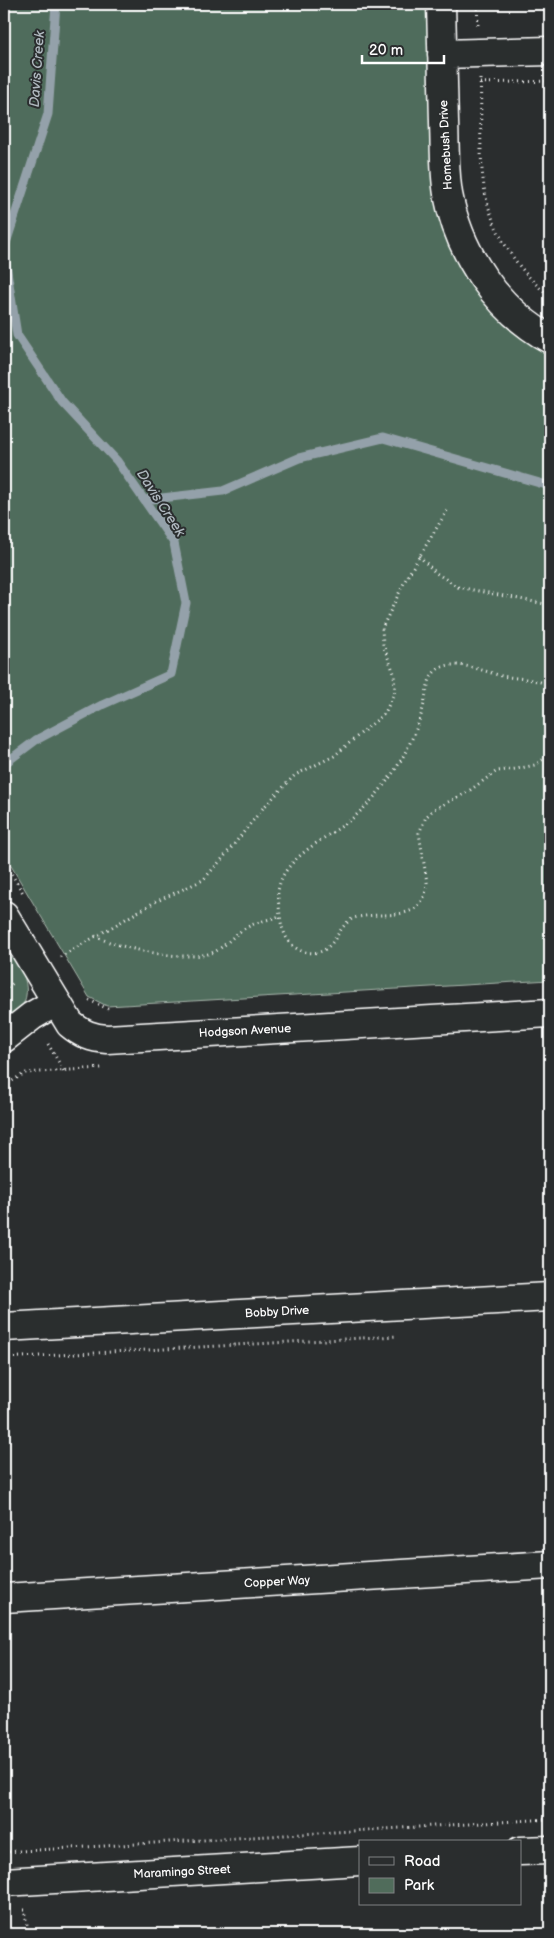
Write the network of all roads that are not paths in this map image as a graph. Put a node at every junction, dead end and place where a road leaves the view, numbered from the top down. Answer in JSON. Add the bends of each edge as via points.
{"nodes":[{"id":1,"x":441,"y":4,"type":"edge"},
{"id":2,"x":550,"y":51,"type":"edge"},
{"id":3,"x":442,"y":54,"type":"junction"},
{"id":4,"x":550,"y":339,"type":"edge"},
{"id":5,"x":4,"y":915,"type":"edge"},
{"id":6,"x":56,"y":1002,"type":"junction"},
{"id":7,"x":550,"y":1013,"type":"edge"},
{"id":8,"x":4,"y":1038,"type":"edge"},
{"id":9,"x":550,"y":1297,"type":"edge"},
{"id":10,"x":4,"y":1327,"type":"edge"},
{"id":11,"x":550,"y":1565,"type":"edge"},
{"id":12,"x":4,"y":1598,"type":"edge"},
{"id":13,"x":550,"y":1850,"type":"edge"},
{"id":14,"x":522,"y":1852,"type":"edge"},
{"id":15,"x":359,"y":1861,"type":"edge"},
{"id":16,"x":4,"y":1882,"type":"edge"}],
"edges":[{"from":1,"to":3,"type":"street","name":"Homebush Drive"},
{"from":2,"to":3,"type":"street"},
{"from":3,"to":4,"type":"street","name":"Homebush Drive","via":[[446,172],[460,235],[493,290],[524,321]]},
{"from":5,"to":6,"type":"street","name":"Hodgson Avenue"},
{"from":6,"to":7,"type":"street","name":"Hodgson Avenue","via":[[78,1031],[107,1039]]},
{"from":6,"to":8,"type":"street"},
{"from":9,"to":10,"type":"street","name":"Bobby Drive"},
{"from":11,"to":12,"type":"street","name":"Copper Way"},
{"from":13,"to":14,"type":"street"},
{"from":15,"to":16,"type":"street","name":"Maramingo Street"}]}
